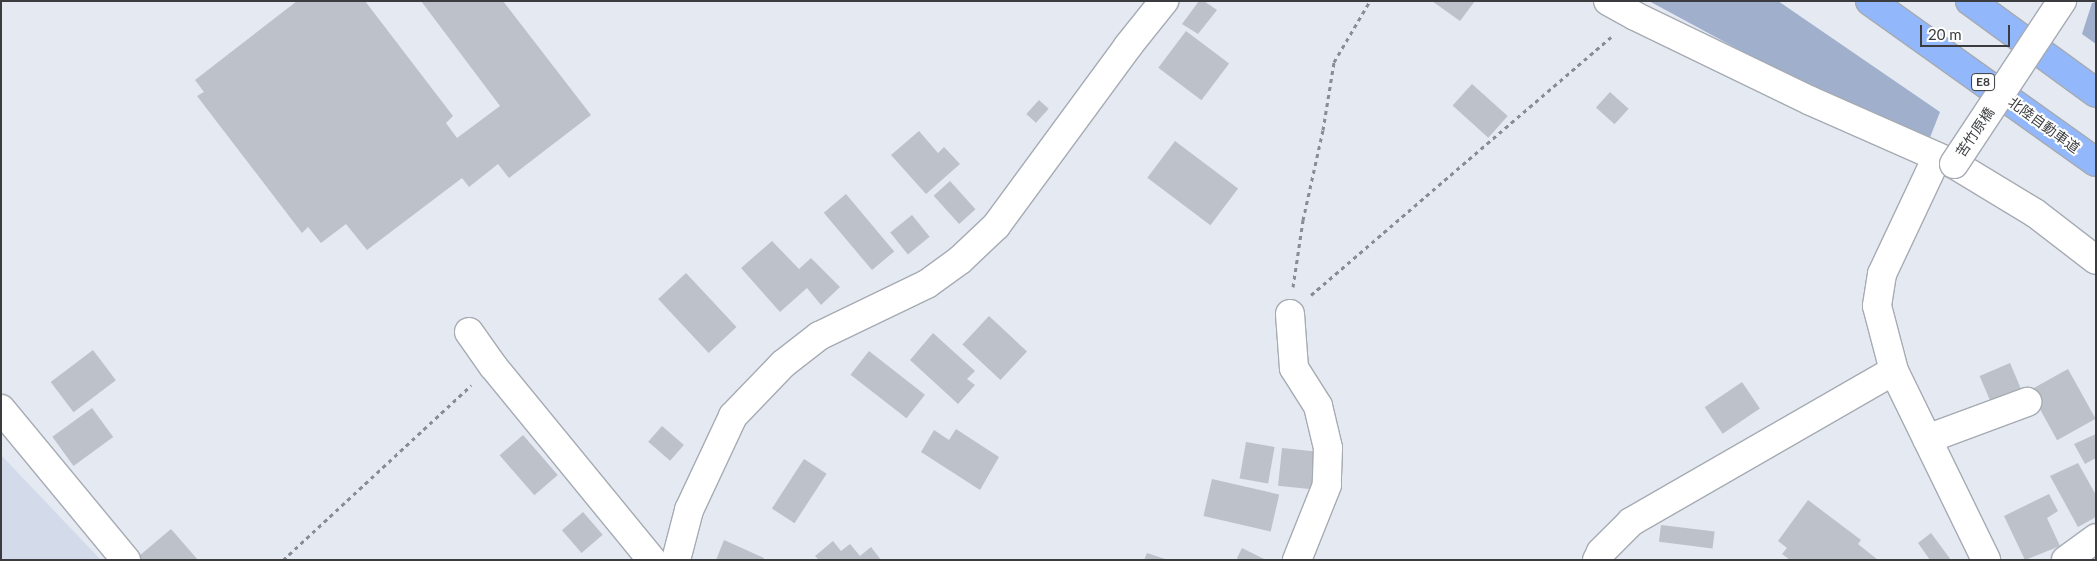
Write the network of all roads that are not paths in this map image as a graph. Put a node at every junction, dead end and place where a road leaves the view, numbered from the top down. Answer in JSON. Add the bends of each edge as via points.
{"nodes":[{"id":1,"x":1164,"y":1,"type":"edge"},
{"id":2,"x":1608,"y":1,"type":"edge"},
{"id":3,"x":1870,"y":1,"type":"edge"},
{"id":4,"x":1970,"y":1,"type":"edge"},
{"id":5,"x":2062,"y":1,"type":"edge"},
{"id":6,"x":2096,"y":93,"type":"edge"},
{"id":7,"x":1946,"y":160,"type":"junction"},
{"id":8,"x":2096,"y":162,"type":"edge"},
{"id":9,"x":2096,"y":260,"type":"edge"},
{"id":10,"x":1290,"y":314,"type":"road end"},
{"id":11,"x":469,"y":332,"type":"dead end"},
{"id":12,"x":1894,"y":370,"type":"junction"},
{"id":13,"x":2027,"y":402,"type":"dead end"},
{"id":14,"x":1,"y":409,"type":"edge"},
{"id":15,"x":1928,"y":439,"type":"junction"},
{"id":16,"x":2096,"y":538,"type":"edge"},
{"id":17,"x":126,"y":560,"type":"edge"},
{"id":18,"x":652,"y":560,"type":"edge"},
{"id":19,"x":676,"y":560,"type":"edge"},
{"id":20,"x":1297,"y":560,"type":"edge"},
{"id":21,"x":1597,"y":560,"type":"edge"},
{"id":22,"x":1986,"y":560,"type":"edge"},
{"id":23,"x":2066,"y":560,"type":"edge"}],
"edges":[{"from":1,"to":19,"type":"street","via":[[996,226],[960,260],[927,284],[819,336],[783,364],[733,416],[689,510]]},
{"from":2,"to":7,"type":"street","via":[[1811,101]]},
{"from":3,"to":8,"type":"highway","name":"北陸自動車道","number":"E8"},
{"from":4,"to":6,"type":"highway"},
{"from":5,"to":7,"type":"street","name":"苦竹原橋","bridge":true},
{"from":7,"to":9,"type":"street","via":[[2035,213]]},
{"from":7,"to":12,"type":"street","name":"苦竹原橋","via":[[1882,274],[1877,306]]},
{"from":10,"to":20,"type":"street","via":[[1294,368],[1318,406],[1328,448],[1327,484]]},
{"from":11,"to":18,"type":"street","via":[[493,366]]},
{"from":12,"to":15,"type":"street","name":"苦竹原橋"},
{"from":12,"to":21,"type":"street","via":[[1631,522]]},
{"from":13,"to":15,"type":"street"},
{"from":14,"to":17,"type":"street"},
{"from":15,"to":22,"type":"street","name":"苦竹原橋"},
{"from":16,"to":23,"type":"street"}]}
